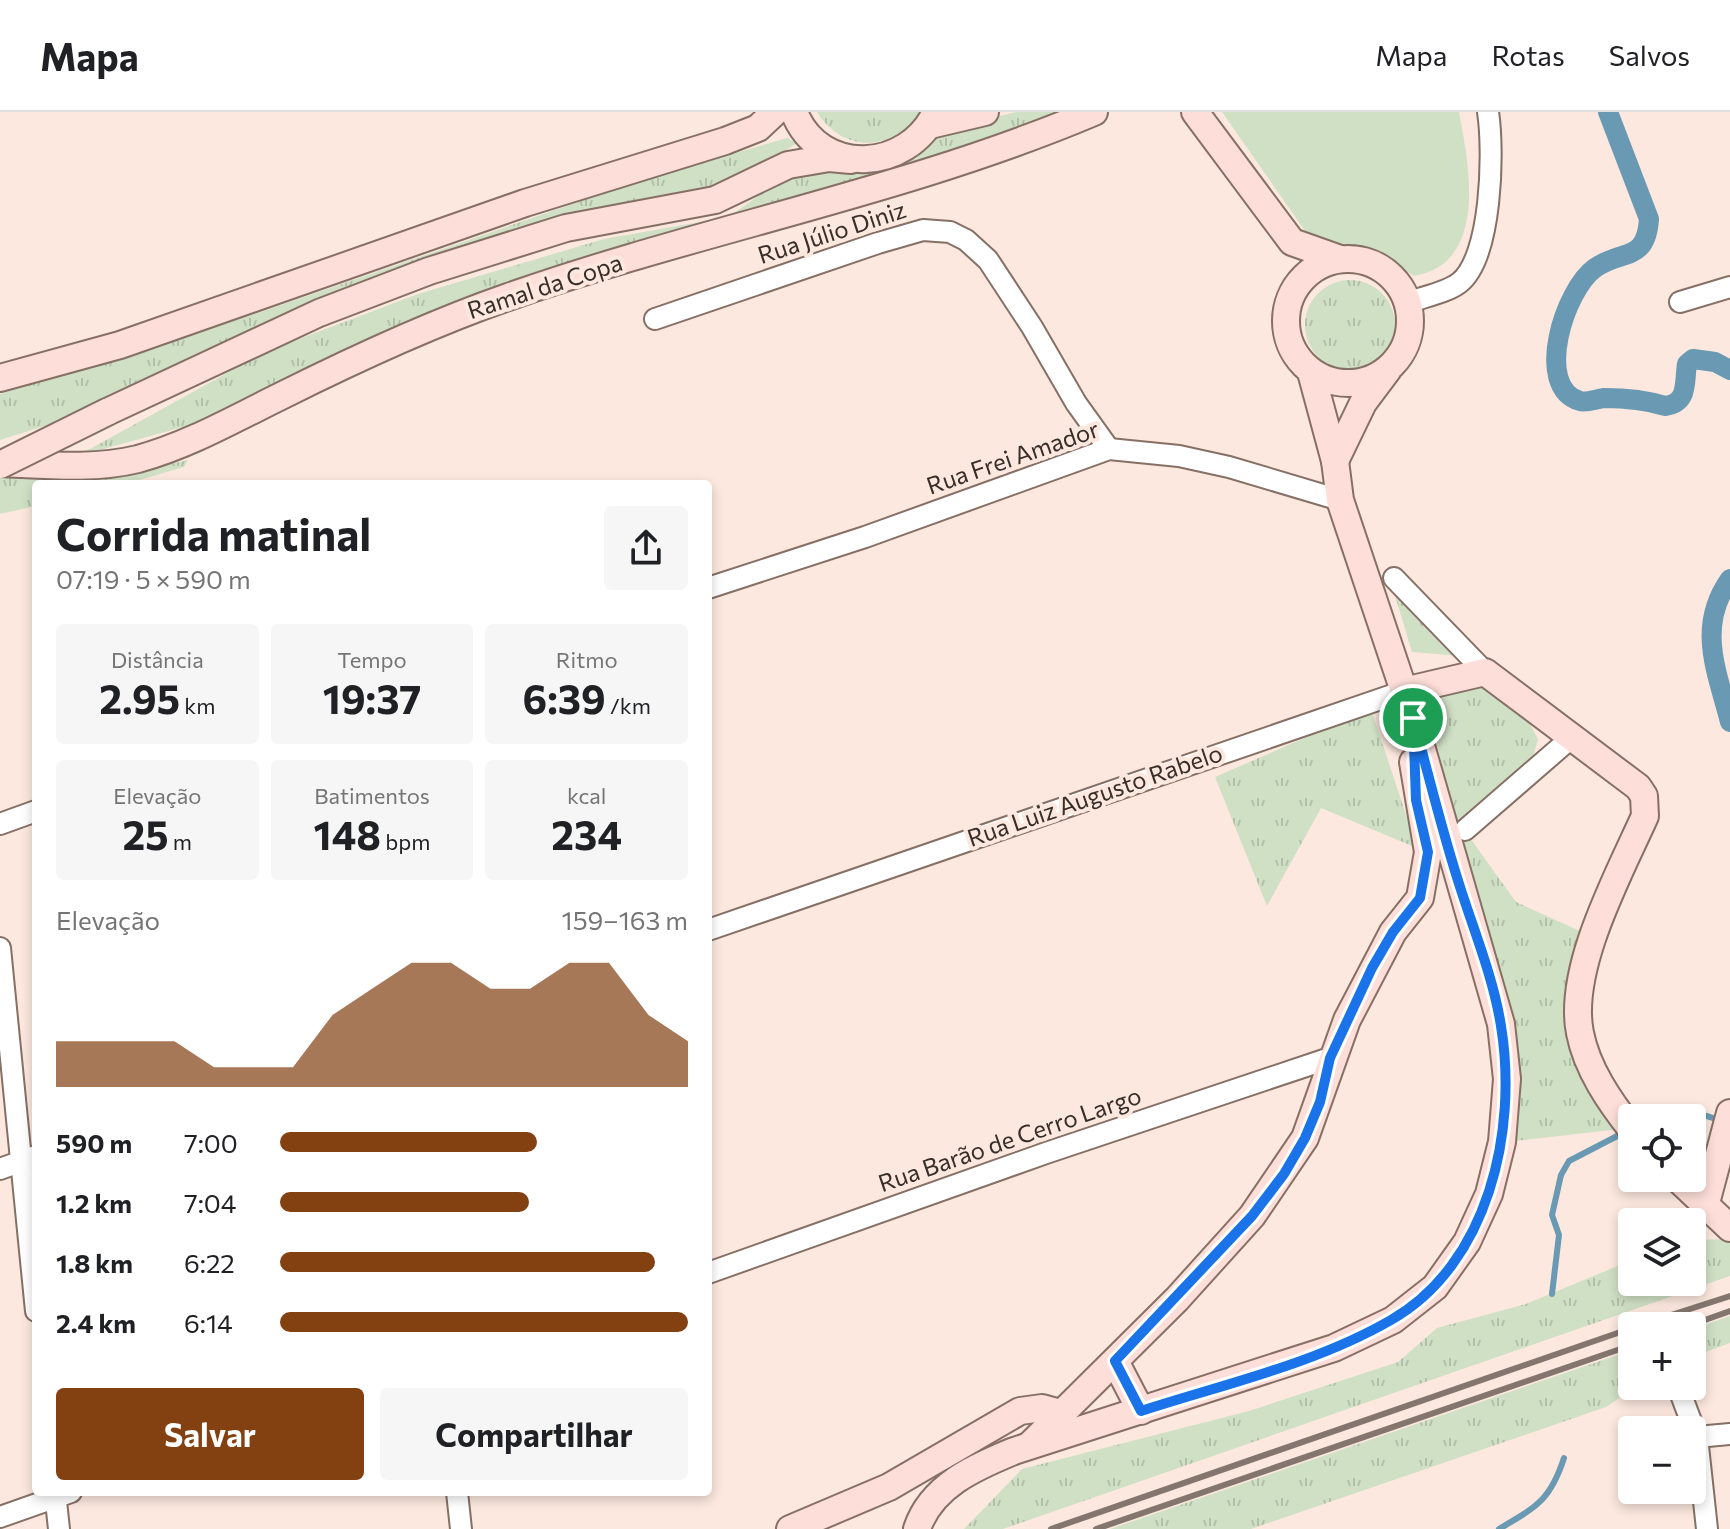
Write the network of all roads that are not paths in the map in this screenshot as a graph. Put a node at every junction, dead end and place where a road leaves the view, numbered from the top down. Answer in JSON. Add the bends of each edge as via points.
{"nodes":[{"id":1,"x":775,"y":112,"type":"edge"},
{"id":2,"x":794,"y":112,"type":"edge"},
{"id":3,"x":985,"y":112,"type":"edge"},
{"id":4,"x":1094,"y":112,"type":"edge"},
{"id":5,"x":1195,"y":112,"type":"edge"},
{"id":6,"x":1488,"y":112,"type":"edge"},
{"id":7,"x":933,"y":119,"type":"edge"},
{"id":8,"x":895,"y":155,"type":"junction"},
{"id":9,"x":851,"y":160,"type":"junction"},
{"id":10,"x":904,"y":180,"type":"junction"},
{"id":11,"x":1292,"y":242,"type":"junction"},
{"id":12,"x":1340,"y":259,"type":"junction"},
{"id":13,"x":1730,"y":287,"type":"edge"},
{"id":14,"x":1291,"y":295,"type":"junction"},
{"id":15,"x":1680,"y":302,"type":"dead end"},
{"id":16,"x":1407,"y":303,"type":"junction"},
{"id":17,"x":655,"y":319,"type":"dead end"},
{"id":18,"x":1389,"y":367,"type":"junction"},
{"id":19,"x":1311,"y":372,"type":"junction"},
{"id":20,"x":0,"y":378,"type":"edge"},
{"id":21,"x":1109,"y":449,"type":"junction"},
{"id":22,"x":1335,"y":461,"type":"junction"},
{"id":23,"x":0,"y":464,"type":"edge"},
{"id":24,"x":1340,"y":500,"type":"junction"},
{"id":25,"x":1394,"y":578,"type":"dead end"},
{"id":26,"x":712,"y":587,"type":"edge"},
{"id":27,"x":1485,"y":672,"type":"junction"},
{"id":28,"x":1404,"y":691,"type":"junction"},
{"id":29,"x":1413,"y":718,"type":"junction"},
{"id":30,"x":1571,"y":738,"type":"junction"},
{"id":31,"x":32,"y":812,"type":"edge"},
{"id":32,"x":0,"y":824,"type":"edge"},
{"id":33,"x":1465,"y":830,"type":"dead end"},
{"id":34,"x":1461,"y":890,"type":"junction"},
{"id":35,"x":1420,"y":898,"type":"junction"},
{"id":36,"x":712,"y":929,"type":"edge"},
{"id":37,"x":0,"y":948,"type":"edge"},
{"id":38,"x":1330,"y":1058,"type":"junction"},
{"id":39,"x":1618,"y":1111,"type":"edge"},
{"id":40,"x":1727,"y":1123,"type":"edge"},
{"id":41,"x":28,"y":1159,"type":"edge"},
{"id":42,"x":0,"y":1169,"type":"edge"},
{"id":43,"x":1691,"y":1192,"type":"edge"},
{"id":44,"x":1705,"y":1207,"type":"junction"},
{"id":45,"x":1730,"y":1228,"type":"edge"},
{"id":46,"x":32,"y":1235,"type":"edge"},
{"id":47,"x":712,"y":1272,"type":"edge"},
{"id":48,"x":1115,"y":1361,"type":"junction"},
{"id":49,"x":1141,"y":1411,"type":"junction"},
{"id":50,"x":1060,"y":1413,"type":"junction"},
{"id":51,"x":1730,"y":1434,"type":"edge"},
{"id":52,"x":1706,"y":1436,"type":"edge"},
{"id":53,"x":1030,"y":1446,"type":"junction"},
{"id":54,"x":56,"y":1496,"type":"edge"},
{"id":55,"x":61,"y":1496,"type":"edge"},
{"id":56,"x":457,"y":1496,"type":"edge"},
{"id":57,"x":1704,"y":1504,"type":"edge"},
{"id":58,"x":0,"y":1517,"type":"edge"},
{"id":59,"x":59,"y":1529,"type":"edge"},
{"id":60,"x":461,"y":1529,"type":"edge"},
{"id":61,"x":790,"y":1529,"type":"edge"},
{"id":62,"x":917,"y":1529,"type":"edge"},
{"id":63,"x":1707,"y":1529,"type":"edge"}],
"edges":[{"from":1,"to":20,"type":"street","via":[[758,128],[725,141],[525,203],[120,345]]},
{"from":2,"to":9,"type":"street","via":[[811,139]]},
{"from":3,"to":7,"type":"street"},
{"from":4,"to":10,"type":"street","name":"Ramal da Copa","via":[[1024,142]]},
{"from":5,"to":11,"type":"street"},
{"from":6,"to":16,"type":"street","via":[[1489,186],[1475,264],[1458,284]]},
{"from":7,"to":8,"type":"street","via":[[915,143]]},
{"from":8,"to":9,"type":"street","name":"Ramal da Copa"},
{"from":8,"to":10,"type":"street"},
{"from":9,"to":23,"type":"street","name":"Ramal da Copa","bridge":true,"via":[[788,165],[715,200],[566,228],[429,271],[319,313]]},
{"from":10,"to":23,"type":"street","name":"Ramal da Copa","via":[[511,296],[148,456],[71,467]]},
{"from":11,"to":12,"type":"street"},
{"from":11,"to":14,"type":"street"},
{"from":12,"to":14,"type":"street","via":[[1320,265]]},
{"from":12,"to":16,"type":"street","via":[[1378,266],[1394,278]]},
{"from":13,"to":15,"type":"street"},
{"from":14,"to":19,"type":"street","via":[[1288,337]]},
{"from":16,"to":18,"type":"street","via":[[1409,334]]},
{"from":17,"to":21,"type":"street","name":"Rua Júlio Diniz","via":[[878,243],[923,230],[950,232],[988,260]]},
{"from":18,"to":19,"type":"street","via":[[1351,384]]},
{"from":18,"to":22,"type":"street","via":[[1363,403]]},
{"from":19,"to":22,"type":"street"},
{"from":21,"to":24,"type":"street","name":"Rua Frei Amador","via":[[1217,464]]},
{"from":21,"to":26,"type":"street","name":"Rua Frei Amador"},
{"from":22,"to":24,"type":"street"},
{"from":24,"to":28,"type":"street"},
{"from":25,"to":27,"type":"street"},
{"from":27,"to":28,"type":"street","name":"Rua Luiz Augusto Rabelo"},
{"from":27,"to":30,"type":"street"},
{"from":28,"to":29,"type":"street"},
{"from":28,"to":36,"type":"street","name":"Rua Luiz Augusto Rabelo"},
{"from":29,"to":34,"type":"street"},
{"from":29,"to":35,"type":"street","via":[[1416,800],[1428,852]]},
{"from":30,"to":33,"type":"street"},
{"from":30,"to":39,"type":"street","via":[[1638,787],[1646,804],[1588,954],[1579,993],[1580,1032],[1594,1074]]},
{"from":31,"to":32,"type":"street"},
{"from":34,"to":35,"type":"street"},
{"from":34,"to":49,"type":"street","via":[[1501,1024],[1507,1079],[1496,1168],[1467,1242],[1435,1287],[1393,1320],[1334,1348]]},
{"from":35,"to":38,"type":"street","via":[[1372,968]]},
{"from":37,"to":41,"type":"street"},
{"from":38,"to":47,"type":"street","name":"Rua Barão de Cerro Largo"},
{"from":38,"to":48,"type":"street","via":[[1320,1102],[1284,1174],[1242,1228]]},
{"from":40,"to":44,"type":"street"},
{"from":41,"to":42,"type":"street"},
{"from":41,"to":46,"type":"street"},
{"from":43,"to":44,"type":"street"},
{"from":44,"to":45,"type":"street"},
{"from":48,"to":49,"type":"street"},
{"from":48,"to":50,"type":"street"},
{"from":49,"to":53,"type":"street"},
{"from":50,"to":53,"type":"street"},
{"from":50,"to":61,"type":"street","via":[[1042,1408],[1020,1411],[889,1487]]},
{"from":51,"to":52,"type":"street"},
{"from":53,"to":62,"type":"street","via":[[957,1479],[925,1509]]},
{"from":54,"to":58,"type":"street"},
{"from":55,"to":59,"type":"street"},
{"from":56,"to":60,"type":"street"},
{"from":57,"to":63,"type":"street"}]}
